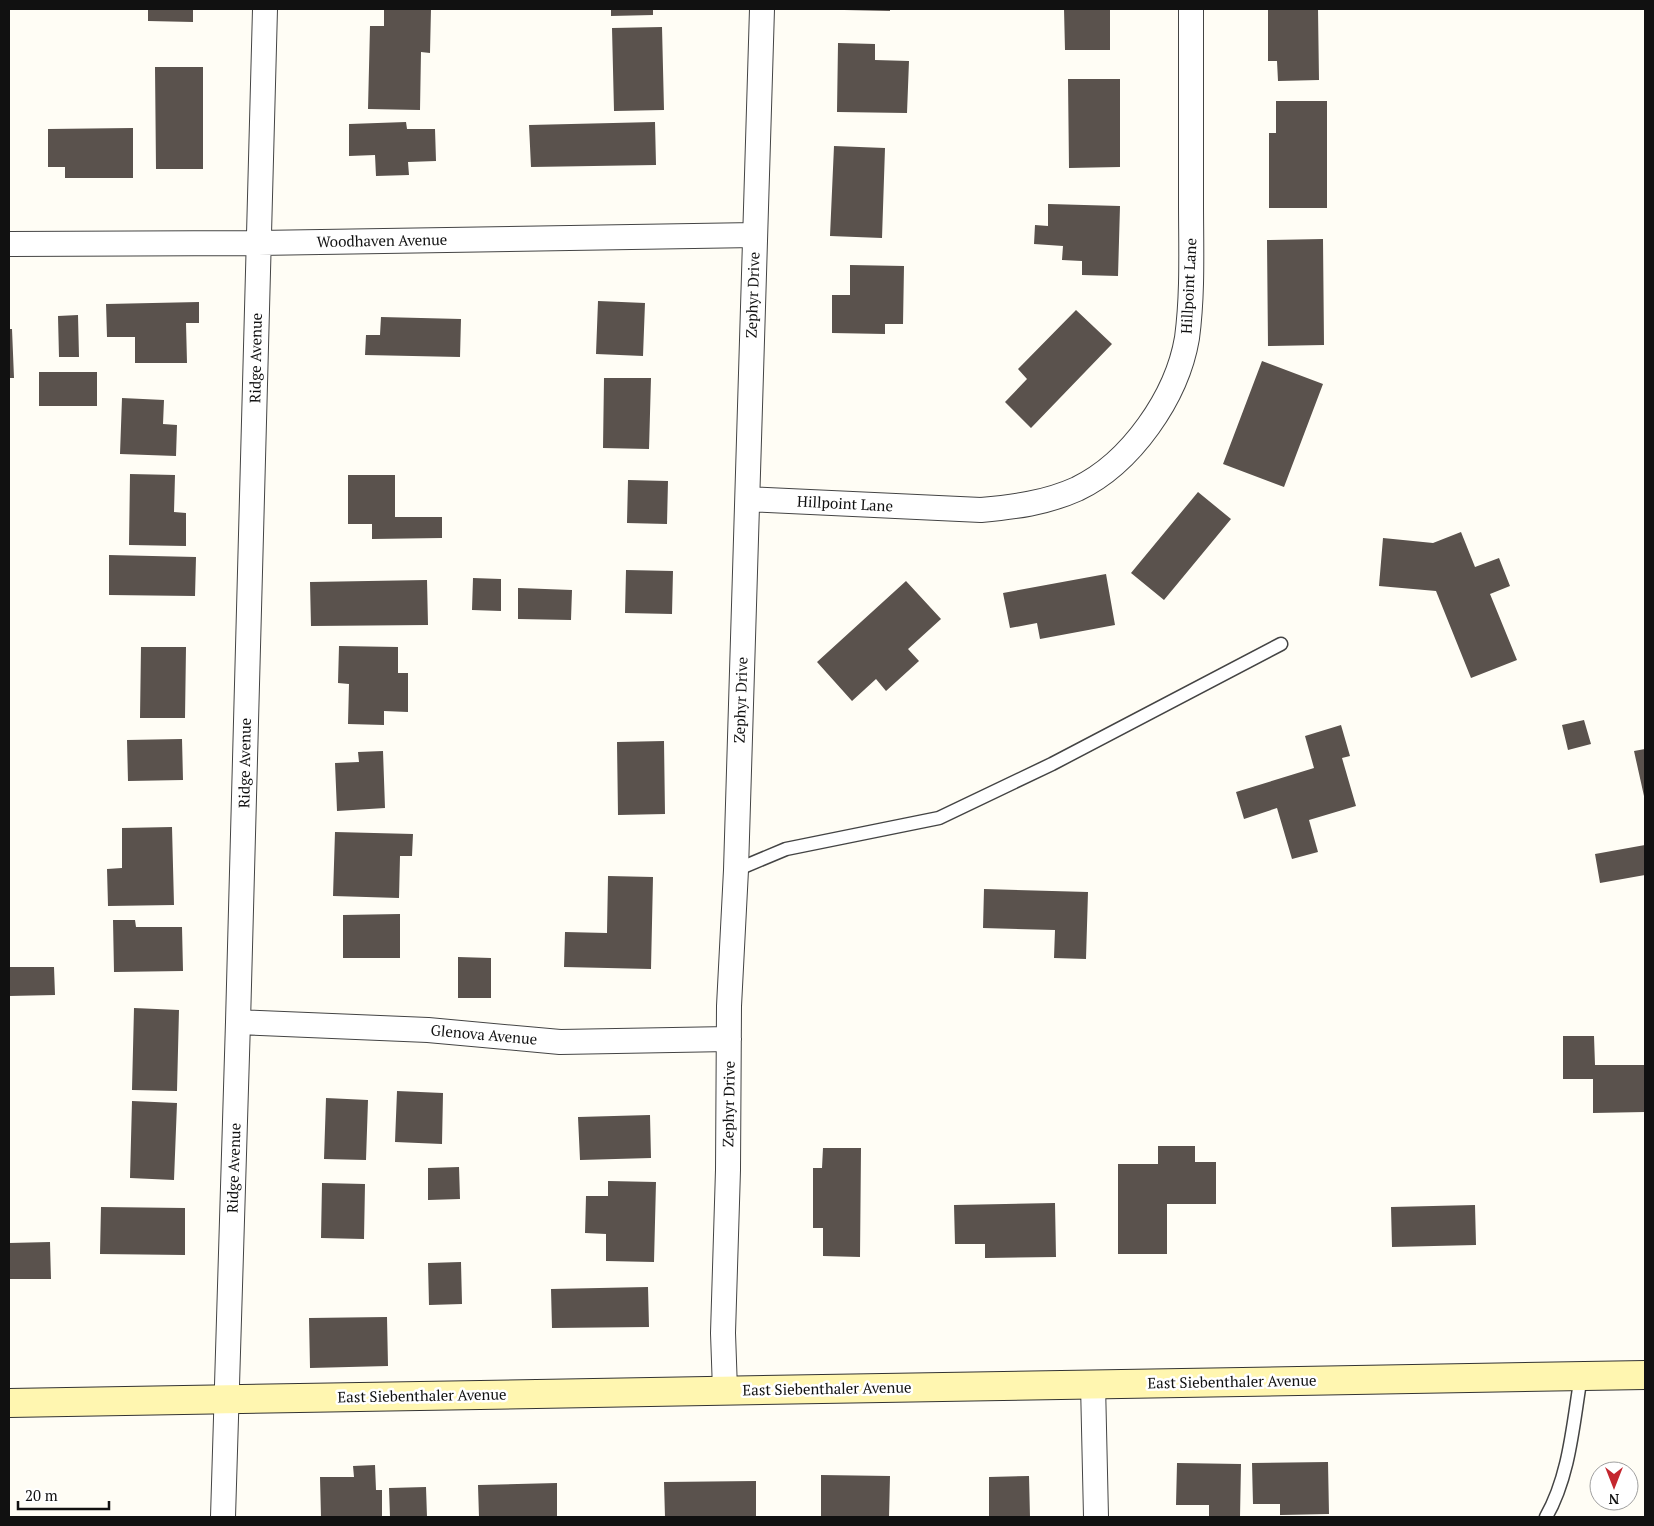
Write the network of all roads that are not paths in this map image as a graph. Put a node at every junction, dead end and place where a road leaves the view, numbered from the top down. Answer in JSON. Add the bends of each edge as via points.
{"nodes":[{"id":1,"x":265,"y":9,"type":"edge"},
{"id":2,"x":762,"y":9,"type":"edge"},
{"id":3,"x":1191,"y":9,"type":"edge"},
{"id":4,"x":755,"y":235,"type":"junction"},
{"id":5,"x":258,"y":243,"type":"junction"},
{"id":6,"x":9,"y":244,"type":"edge"},
{"id":7,"x":748,"y":500,"type":"junction"},
{"id":8,"x":1281,"y":644,"type":"dead end"},
{"id":9,"x":736,"y":870,"type":"junction"},
{"id":10,"x":238,"y":1022,"type":"junction"},
{"id":11,"x":729,"y":1040,"type":"junction"},
{"id":12,"x":1645,"y":1375,"type":"edge"},
{"id":13,"x":1581,"y":1376,"type":"junction"},
{"id":14,"x":1093,"y":1384,"type":"junction"},
{"id":15,"x":725,"y":1390,"type":"junction"},
{"id":16,"x":227,"y":1400,"type":"junction"},
{"id":17,"x":9,"y":1403,"type":"edge"},
{"id":18,"x":224,"y":1517,"type":"edge"},
{"id":19,"x":1096,"y":1517,"type":"edge"},
{"id":20,"x":1546,"y":1517,"type":"edge"}],
"edges":[{"from":1,"to":5,"type":"street","name":"Ridge Avenue"},
{"from":2,"to":4,"type":"street","name":"Zephyr Drive"},
{"from":3,"to":7,"type":"street","name":"Hillpoint Lane","via":[[1192,288],[1186,339],[1168,396],[1149,426],[1125,454],[1077,489],[1017,507],[981,510]]},
{"from":4,"to":5,"type":"street","name":"Woodhaven Avenue"},
{"from":4,"to":7,"type":"street","name":"Zephyr Drive"},
{"from":5,"to":6,"type":"street","name":"Woodhaven Avenue"},
{"from":5,"to":10,"type":"street","name":"Ridge Avenue"},
{"from":7,"to":9,"type":"street","name":"Zephyr Drive"},
{"from":8,"to":9,"type":"lane","via":[[1052,764],[939,818],[786,849]]},
{"from":9,"to":11,"type":"street","name":"Zephyr Drive"},
{"from":10,"to":11,"type":"street","name":"Glenova Avenue","via":[[428,1030],[560,1042]]},
{"from":10,"to":16,"type":"street","name":"Ridge Avenue"},
{"from":11,"to":15,"type":"street","name":"Zephyr Drive","via":[[723,1333]]},
{"from":12,"to":13,"type":"main road","name":"East Siebenthaler Avenue"},
{"from":13,"to":14,"type":"main road","name":"East Siebenthaler Avenue"},
{"from":13,"to":20,"type":"lane","via":[[1566,1465]]},
{"from":14,"to":15,"type":"main road","name":"East Siebenthaler Avenue"},
{"from":14,"to":19,"type":"street"},
{"from":15,"to":16,"type":"main road","name":"East Siebenthaler Avenue"},
{"from":16,"to":17,"type":"main road","name":"East Siebenthaler Avenue"},
{"from":16,"to":18,"type":"street","name":"Ridge Avenue"}]}
